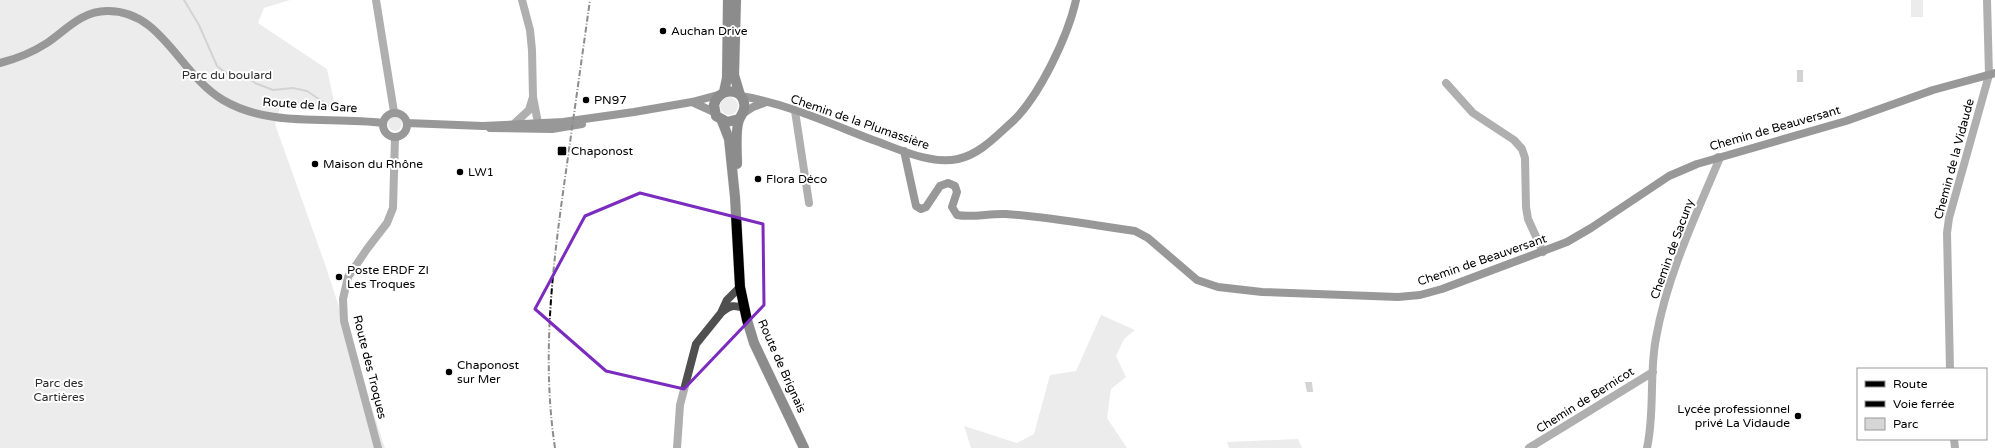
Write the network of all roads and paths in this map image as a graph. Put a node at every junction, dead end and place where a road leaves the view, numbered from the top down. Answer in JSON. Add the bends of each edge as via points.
{"nodes":[{"id":1,"x":522,"y":0,"type":"edge"},
{"id":2,"x":728,"y":0,"type":"edge"},
{"id":3,"x":736,"y":0,"type":"edge"},
{"id":4,"x":1076,"y":0,"type":"edge"},
{"id":5,"x":1987,"y":0,"type":"edge"},
{"id":6,"x":376,"y":4,"type":"edge"},
{"id":7,"x":0,"y":63,"type":"edge"},
{"id":8,"x":1992,"y":74,"type":"edge"},
{"id":9,"x":1446,"y":83,"type":"dead end"},
{"id":10,"x":721,"y":94,"type":"junction"},
{"id":11,"x":740,"y":96,"type":"junction"},
{"id":12,"x":533,"y":97,"type":"junction"},
{"id":13,"x":692,"y":102,"type":"junction"},
{"id":14,"x":765,"y":103,"type":"junction"},
{"id":15,"x":796,"y":111,"type":"junction"},
{"id":16,"x":394,"y":112,"type":"junction"},
{"id":17,"x":714,"y":112,"type":"junction"},
{"id":18,"x":607,"y":116,"type":"junction"},
{"id":19,"x":741,"y":116,"type":"junction"},
{"id":20,"x":722,"y":121,"type":"junction"},
{"id":21,"x":383,"y":123,"type":"junction"},
{"id":22,"x":407,"y":123,"type":"junction"},
{"id":23,"x":515,"y":123,"type":"junction"},
{"id":24,"x":538,"y":123,"type":"junction"},
{"id":25,"x":483,"y":126,"type":"junction"},
{"id":26,"x":395,"y":137,"type":"junction"},
{"id":27,"x":904,"y":151,"type":"junction"},
{"id":28,"x":1718,"y":157,"type":"junction"},
{"id":29,"x":734,"y":197,"type":"junction"},
{"id":30,"x":809,"y":203,"type":"dead end"},
{"id":31,"x":1543,"y":252,"type":"junction"},
{"id":32,"x":740,"y":287,"type":"junction"},
{"id":33,"x":744,"y":308,"type":"junction"},
{"id":34,"x":721,"y":313,"type":"junction"},
{"id":35,"x":1950,"y":368,"type":"edge"},
{"id":36,"x":1653,"y":372,"type":"junction"},
{"id":37,"x":378,"y":448,"type":"edge"},
{"id":38,"x":677,"y":448,"type":"edge"},
{"id":39,"x":804,"y":448,"type":"edge"},
{"id":40,"x":1529,"y":448,"type":"edge"},
{"id":41,"x":1648,"y":448,"type":"edge"}],
"edges":[{"from":1,"to":12,"type":"street","via":[[530,30]]},
{"from":2,"to":10,"type":"main road","via":[[727,78]]},
{"from":3,"to":11,"type":"main road","via":[[734,75]]},
{"from":4,"to":27,"type":"street","name":"Chemin de la Plumassière","via":[[1064,36],[1035,94],[1022,113],[981,150],[956,159],[943,160],[928,159]]},
{"from":5,"to":8,"type":"street","name":"Chemin de la Vidaude"},
{"from":6,"to":16,"type":"street"},
{"from":7,"to":21,"type":"street","name":"Route de la Gare","via":[[41,47],[89,14],[117,11],[133,15],[150,25],[200,83],[237,107],[283,118]]},
{"from":8,"to":28,"type":"street","name":"Chemin de Beauversant","via":[[1920,94],[1846,121]]},
{"from":8,"to":35,"type":"street","name":"Chemin de la Vidaude","via":[[1948,225]]},
{"from":9,"to":31,"type":"street","via":[[1473,113],[1514,140],[1522,149],[1525,158],[1528,220]]},
{"from":10,"to":11,"type":"main road","via":[[732,91]]},
{"from":10,"to":13,"type":"street"},
{"from":10,"to":17,"type":"main road","via":[[714,105]]},
{"from":11,"to":14,"type":"street","name":"Chemin de la Plumassière"},
{"from":11,"to":19,"type":"main road","via":[[745,104]]},
{"from":12,"to":23,"type":"street","via":[[529,110]]},
{"from":12,"to":24,"type":"street"},
{"from":13,"to":17,"type":"street"},
{"from":13,"to":18,"type":"street"},
{"from":14,"to":15,"type":"street","name":"Chemin de la Plumassière"},
{"from":14,"to":19,"type":"street","via":[[753,107]]},
{"from":15,"to":27,"type":"street","name":"Chemin de la Plumassière"},
{"from":15,"to":30,"type":"street"},
{"from":16,"to":21,"type":"street","via":[[387,116]]},
{"from":16,"to":22,"type":"street","via":[[401,114]]},
{"from":17,"to":20,"type":"main road"},
{"from":18,"to":24,"type":"street"},
{"from":18,"to":25,"type":"street","via":[[552,129],[495,129]]},
{"from":19,"to":20,"type":"main road","via":[[731,122]]},
{"from":19,"to":29,"type":"main road","name":"Route de Brignais"},
{"from":20,"to":29,"type":"main road","name":"Route de Brignais","via":[[729,139]]},
{"from":21,"to":26,"type":"street","via":[[387,134]]},
{"from":22,"to":25,"type":"street"},
{"from":22,"to":26,"type":"street","via":[[404,132]]},
{"from":23,"to":24,"type":"street"},
{"from":23,"to":25,"type":"street"},
{"from":26,"to":37,"type":"street","name":"Route des Troques","via":[[393,208],[387,223],[348,277],[343,299],[344,321]]},
{"from":27,"to":31,"type":"street","name":"Chemin de Beauversant","via":[[916,206],[921,209],[926,207],[940,186],[948,183],[956,186],[957,192],[952,207],[957,215],[964,217],[993,213],[1040,216],[1135,232],[1148,238],[1197,280],[1218,287],[1262,292],[1398,297],[1420,295]]},
{"from":28,"to":31,"type":"street","name":"Chemin de Beauversant","via":[[1669,176],[1591,228]]},
{"from":28,"to":36,"type":"street","name":"Chemin de Sacuny","via":[[1666,295],[1656,339]]},
{"from":29,"to":32,"type":"main road","name":"Route de Brignais"},
{"from":32,"to":33,"type":"main road","name":"Route de Brignais"},
{"from":32,"to":34,"type":"street","via":[[727,300]]},
{"from":33,"to":34,"type":"street","via":[[729,306]]},
{"from":33,"to":39,"type":"main road","name":"Route de Brignais","via":[[754,343]]},
{"from":34,"to":38,"type":"street","via":[[696,344],[680,405]]},
{"from":36,"to":40,"type":"street","name":"Chemin de Bernicot"},
{"from":36,"to":41,"type":"street","name":"Chemin de Sacuny"}]}
